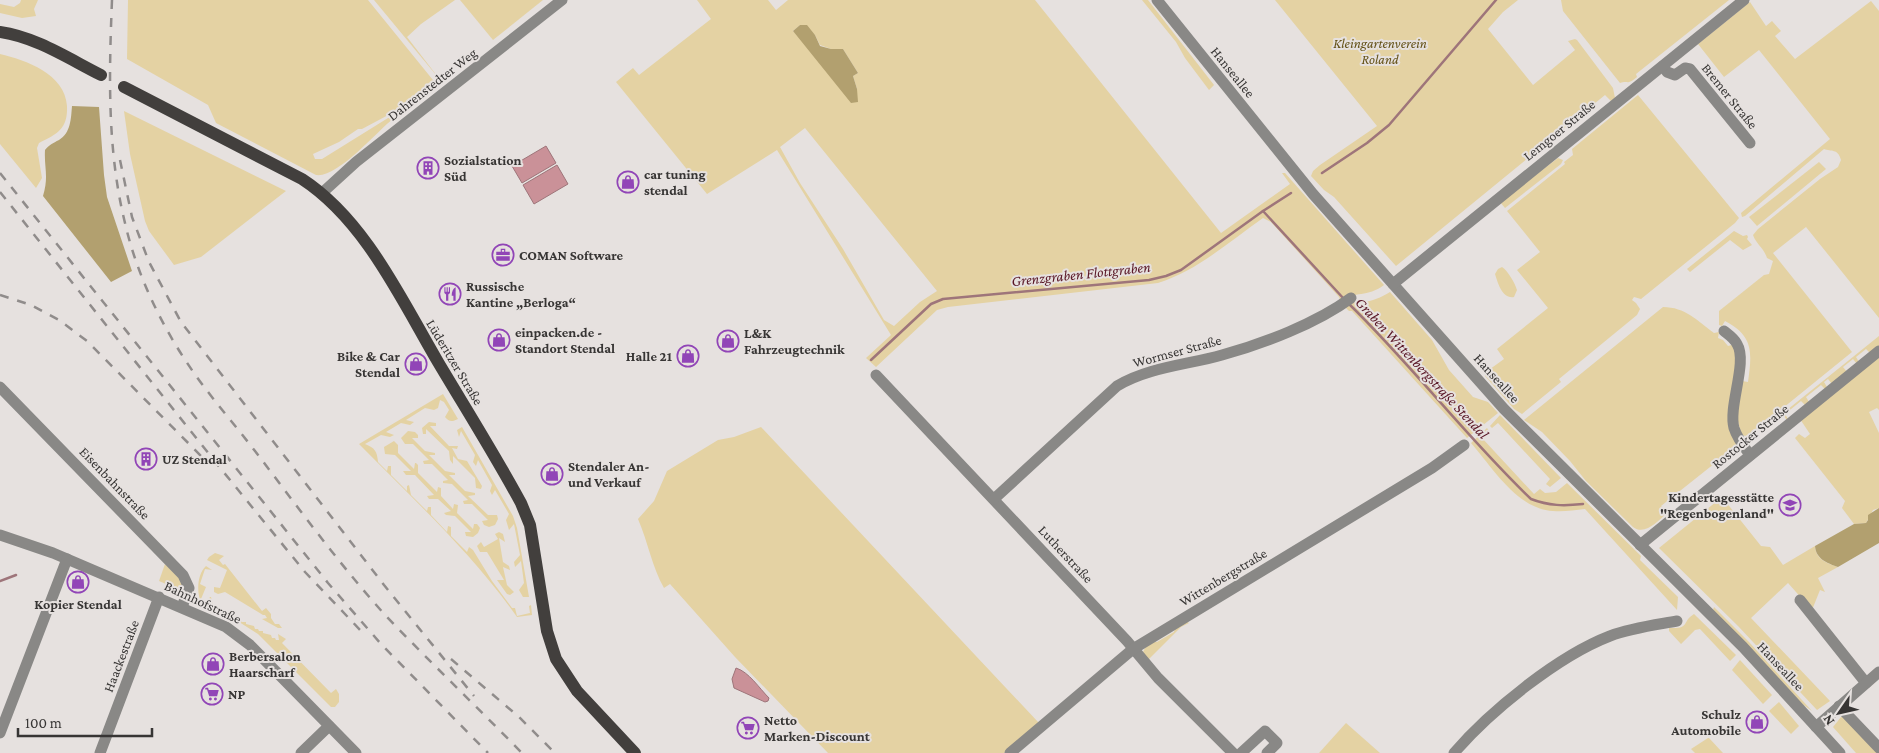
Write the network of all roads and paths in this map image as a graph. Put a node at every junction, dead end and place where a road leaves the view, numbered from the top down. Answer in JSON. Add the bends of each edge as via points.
{"nodes":[{"id":1,"x":562,"y":0,"type":"edge"},
{"id":2,"x":1157,"y":0,"type":"edge"},
{"id":3,"x":1744,"y":0,"type":"edge"},
{"id":4,"x":0,"y":32,"type":"edge"},
{"id":5,"x":1663,"y":66,"type":"junction"},
{"id":6,"x":101,"y":75,"type":"dead end"},
{"id":7,"x":124,"y":87,"type":"dead end"},
{"id":8,"x":1750,"y":143,"type":"dead end"},
{"id":9,"x":322,"y":193,"type":"junction"},
{"id":10,"x":1393,"y":284,"type":"junction"},
{"id":11,"x":1347,"y":301,"type":"dead end"},
{"id":12,"x":1724,"y":331,"type":"dead end"},
{"id":13,"x":1879,"y":351,"type":"edge"},
{"id":14,"x":876,"y":375,"type":"dead end"},
{"id":15,"x":0,"y":387,"type":"edge"},
{"id":16,"x":1464,"y":445,"type":"dead end"},
{"id":17,"x":1750,"y":455,"type":"junction"},
{"id":18,"x":994,"y":499,"type":"junction"},
{"id":19,"x":0,"y":535,"type":"edge"},
{"id":20,"x":1640,"y":545,"type":"junction"},
{"id":21,"x":67,"y":559,"type":"junction"},
{"id":22,"x":159,"y":597,"type":"junction"},
{"id":23,"x":1800,"y":600,"type":"dead end"},
{"id":24,"x":182,"y":607,"type":"junction"},
{"id":25,"x":1677,"y":621,"type":"dead end"},
{"id":26,"x":1133,"y":649,"type":"junction"},
{"id":27,"x":1879,"y":672,"type":"edge"},
{"id":28,"x":1866,"y":683,"type":"junction"},
{"id":29,"x":1840,"y":706,"type":"junction"},
{"id":30,"x":329,"y":726,"type":"junction"},
{"id":31,"x":1816,"y":726,"type":"junction"},
{"id":32,"x":0,"y":733,"type":"edge"},
{"id":33,"x":1879,"y":748,"type":"edge"},
{"id":34,"x":100,"y":753,"type":"edge"},
{"id":35,"x":301,"y":753,"type":"edge"},
{"id":36,"x":356,"y":753,"type":"edge"},
{"id":37,"x":635,"y":753,"type":"edge"},
{"id":38,"x":1010,"y":753,"type":"edge"},
{"id":39,"x":1233,"y":753,"type":"edge"},
{"id":40,"x":1241,"y":753,"type":"edge"},
{"id":41,"x":1267,"y":753,"type":"edge"},
{"id":42,"x":1454,"y":753,"type":"edge"},
{"id":43,"x":1840,"y":753,"type":"edge"}],
"edges":[{"from":1,"to":9,"type":"street","name":"Dahrenstedter Weg","via":[[356,162]]},
{"from":2,"to":10,"type":"street","name":"Hanseallee","via":[[1313,194]]},
{"from":3,"to":5,"type":"street","name":"Lemgoer Straße"},
{"from":4,"to":6,"type":"main road","via":[[36,42]]},
{"from":5,"to":8,"type":"street","name":"Bremer Straße","via":[[1675,75],[1684,68],[1690,69]]},
{"from":5,"to":10,"type":"street","name":"Lemgoer Straße"},
{"from":7,"to":9,"type":"main road","name":"Lüderitzer Straße","via":[[266,159]]},
{"from":9,"to":37,"type":"main road","name":"Lüderitzer Straße","via":[[344,214],[384,272],[521,503],[533,540],[549,640],[558,662],[577,690]]},
{"from":10,"to":20,"type":"street","name":"Hanseallee","via":[[1517,423]]},
{"from":11,"to":18,"type":"street","name":"Wormser Straße","via":[[1307,323],[1244,348],[1127,380]]},
{"from":12,"to":17,"type":"street","via":[[1739,346],[1741,356],[1734,428]]},
{"from":13,"to":17,"type":"street","name":"Rostocker Straße"},
{"from":14,"to":18,"type":"street","name":"Lutherstraße"},
{"from":15,"to":24,"type":"street","name":"Eisenbahnstraße","via":[[183,575],[190,588]]},
{"from":16,"to":26,"type":"street","name":"Wittenbergstraße","via":[[1432,468]]},
{"from":17,"to":20,"type":"street","name":"Rostocker Straße"},
{"from":18,"to":26,"type":"street","name":"Lutherstraße"},
{"from":19,"to":21,"type":"street","name":"Bahnhofstraße"},
{"from":20,"to":31,"type":"street","name":"Hanseallee","via":[[1743,647]]},
{"from":21,"to":22,"type":"street","name":"Bahnhofstraße"},
{"from":21,"to":32,"type":"street"},
{"from":22,"to":24,"type":"street","name":"Bahnhofstraße"},
{"from":22,"to":34,"type":"street","name":"Haackestraße"},
{"from":23,"to":28,"type":"street"},
{"from":24,"to":30,"type":"street","name":"Bahnhofstraße","via":[[240,636]]},
{"from":25,"to":42,"type":"street","via":[[1609,636],[1577,653],[1505,703]]},
{"from":26,"to":38,"type":"street","name":"Wittenbergstraße"},
{"from":26,"to":39,"type":"street","name":"Lutherstraße"},
{"from":27,"to":28,"type":"street"},
{"from":28,"to":29,"type":"street"},
{"from":29,"to":31,"type":"street"},
{"from":29,"to":33,"type":"street"},
{"from":30,"to":35,"type":"street"},
{"from":30,"to":36,"type":"street","name":"Bahnhofstraße"},
{"from":31,"to":43,"type":"street","name":"Hanseallee"},
{"from":40,"to":41,"type":"street","via":[[1265,731],[1277,742]]}]}
